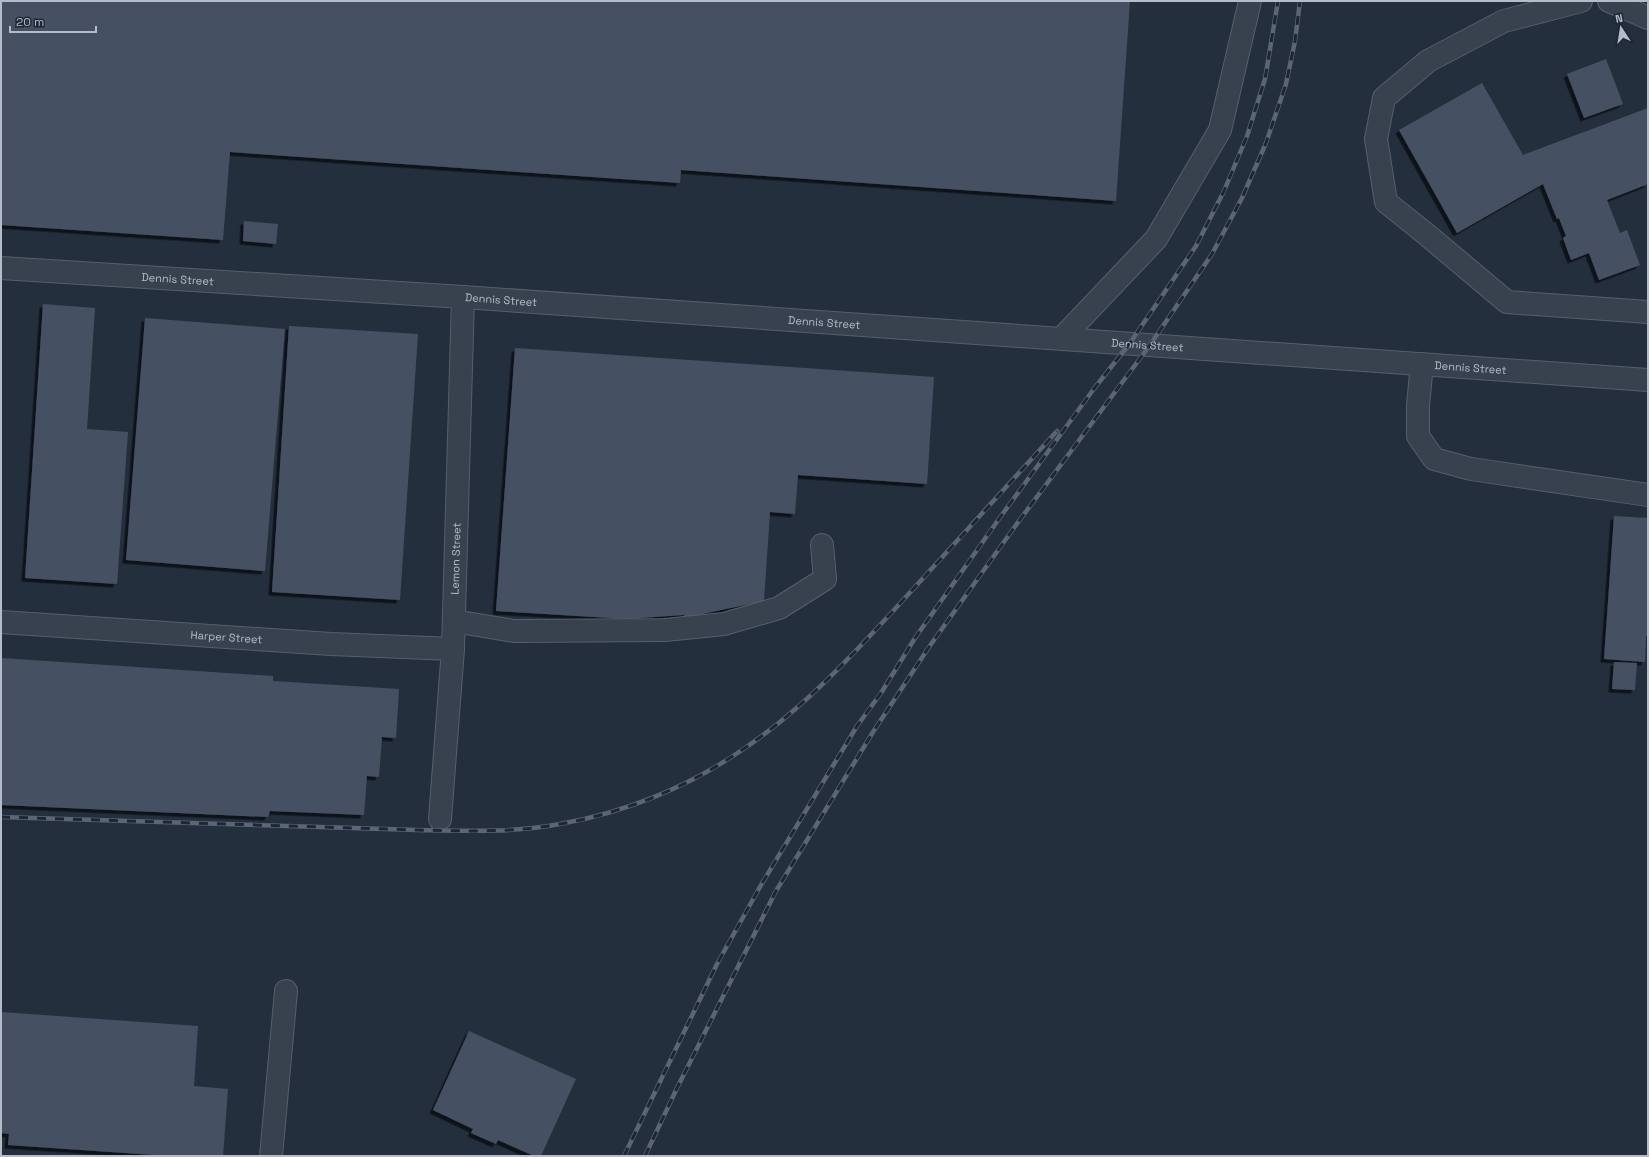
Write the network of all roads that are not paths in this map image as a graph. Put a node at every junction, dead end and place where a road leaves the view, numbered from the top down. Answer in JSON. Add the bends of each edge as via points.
{"nodes":[{"id":1,"x":1250,"y":1,"type":"edge"},
{"id":2,"x":1581,"y":1,"type":"edge"},
{"id":3,"x":1609,"y":1,"type":"edge"},
{"id":4,"x":1648,"y":18,"type":"edge"},
{"id":5,"x":1,"y":268,"type":"edge"},
{"id":6,"x":463,"y":298,"type":"junction"},
{"id":7,"x":1648,"y":312,"type":"edge"},
{"id":8,"x":1062,"y":338,"type":"junction"},
{"id":9,"x":1422,"y":364,"type":"junction"},
{"id":10,"x":1648,"y":380,"type":"edge"},
{"id":11,"x":1648,"y":495,"type":"edge"},
{"id":12,"x":822,"y":545,"type":"dead end"},
{"id":13,"x":454,"y":621,"type":"junction"},
{"id":14,"x":1,"y":622,"type":"edge"},
{"id":15,"x":453,"y":649,"type":"junction"},
{"id":16,"x":440,"y":819,"type":"dead end"},
{"id":17,"x":286,"y":991,"type":"dead end"},
{"id":18,"x":271,"y":1156,"type":"edge"}],
"edges":[{"from":1,"to":8,"type":"street","via":[[1220,130],[1156,239]]},
{"from":2,"to":7,"type":"street","via":[[1504,21],[1428,61],[1384,98],[1376,138],[1386,202],[1507,302]]},
{"from":3,"to":4,"type":"street"},
{"from":5,"to":6,"type":"street","name":"Dennis Street"},
{"from":6,"to":8,"type":"street","name":"Dennis Street"},
{"from":6,"to":13,"type":"street","name":"Lemon Street"},
{"from":8,"to":9,"type":"street","name":"Dennis Street"},
{"from":9,"to":10,"type":"street","name":"Dennis Street"},
{"from":9,"to":11,"type":"street","via":[[1418,436],[1434,459],[1471,469]]},
{"from":12,"to":13,"type":"street","via":[[825,579],[779,608],[724,624],[665,630],[514,631]]},
{"from":13,"to":15,"type":"street","name":"Lemon Street"},
{"from":14,"to":15,"type":"street","name":"Harper Street","via":[[331,644]]},
{"from":15,"to":16,"type":"street","name":"Lemon Street"},
{"from":17,"to":18,"type":"street"}]}
